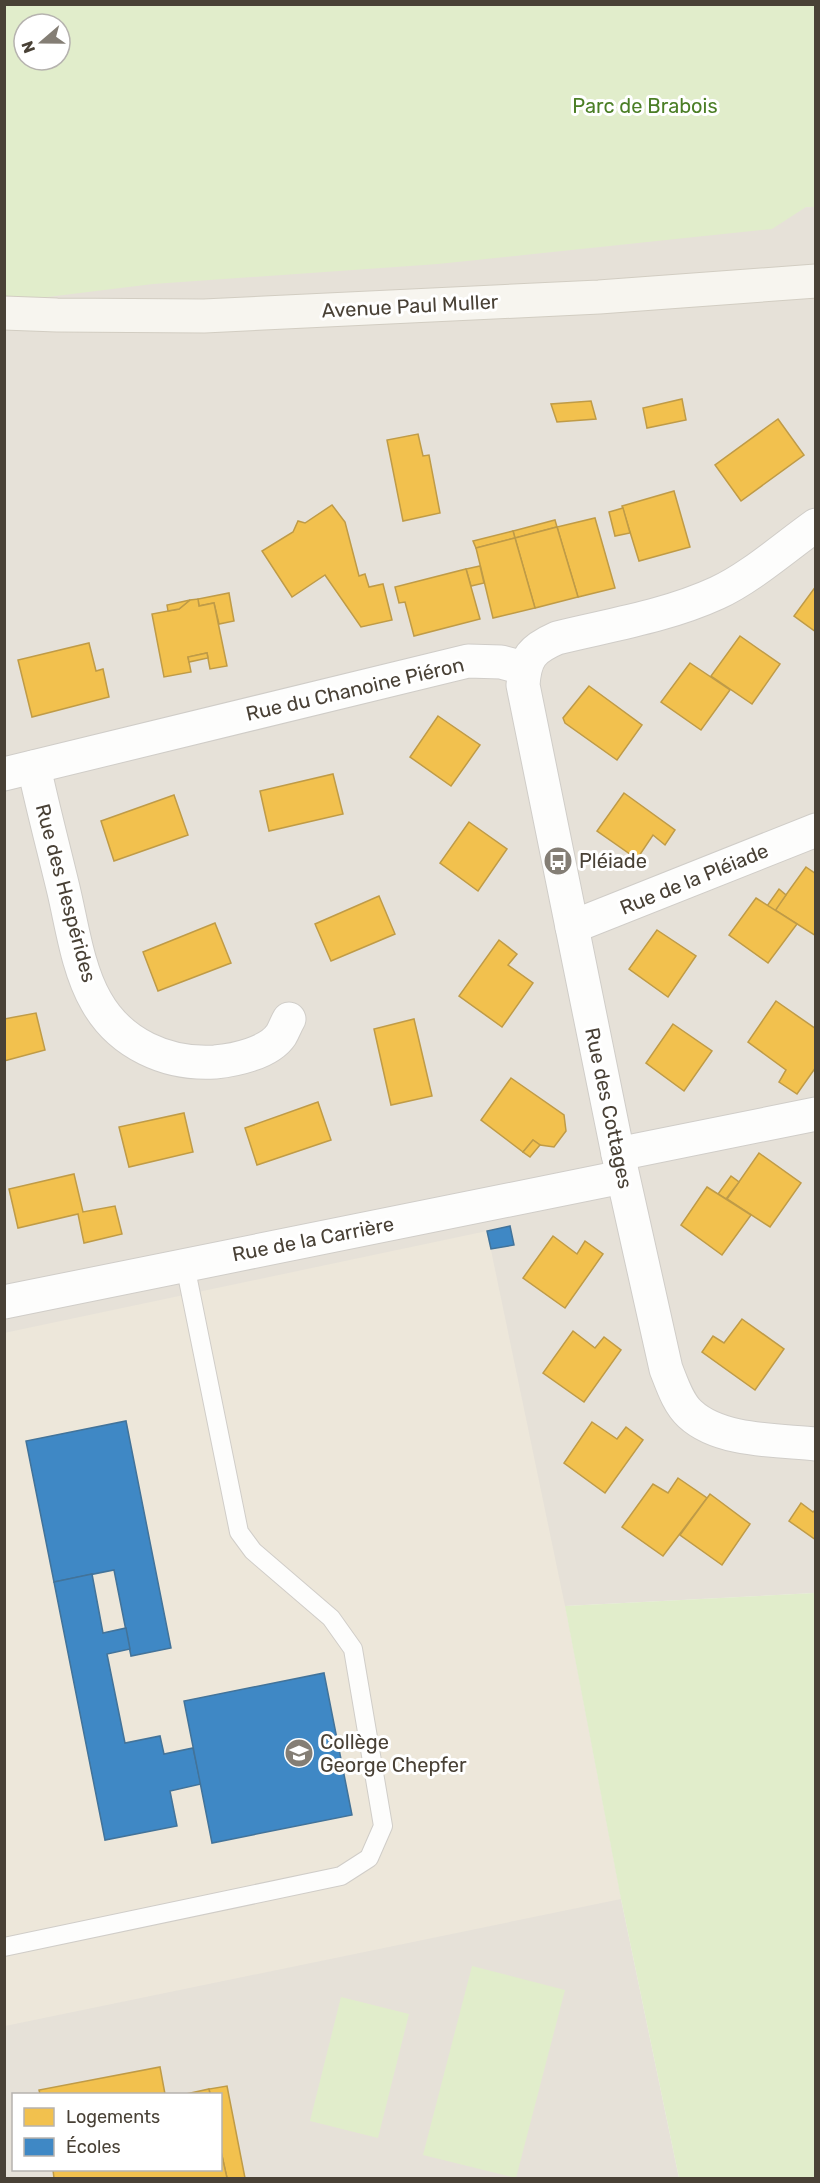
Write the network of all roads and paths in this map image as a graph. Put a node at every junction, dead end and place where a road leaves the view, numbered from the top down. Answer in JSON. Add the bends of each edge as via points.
{"nodes":[{"id":1,"x":816,"y":281,"type":"edge"},
{"id":2,"x":4,"y":313,"type":"edge"},
{"id":3,"x":816,"y":525,"type":"edge"},
{"id":4,"x":524,"y":668,"type":"junction"},
{"id":5,"x":19,"y":771,"type":"edge"},
{"id":6,"x":816,"y":830,"type":"edge"},
{"id":7,"x":572,"y":927,"type":"junction"},
{"id":8,"x":289,"y":1019,"type":"dead end"},
{"id":9,"x":816,"y":1114,"type":"edge"},
{"id":10,"x":620,"y":1166,"type":"junction"},
{"id":11,"x":185,"y":1265,"type":"junction"},
{"id":12,"x":4,"y":1302,"type":"edge"},
{"id":13,"x":816,"y":1444,"type":"edge"},
{"id":14,"x":4,"y":1947,"type":"edge"}],
"edges":[{"from":1,"to":2,"type":"main road","name":"Avenue Paul Muller","via":[[599,297],[204,316]]},
{"from":3,"to":4,"type":"street","via":[[716,594],[679,608],[557,638],[535,650]]},
{"from":4,"to":5,"type":"street","name":"Rue du Chanoine Piéron","via":[[501,662],[468,661]]},
{"from":4,"to":7,"type":"street","name":"Rue des Cottages","via":[[526,706]]},
{"from":5,"to":8,"type":"street","name":"Rue des Hespérides","via":[[89,987],[97,1003],[123,1033],[145,1049],[201,1063],[266,1048],[280,1037]]},
{"from":6,"to":7,"type":"street","name":"Rue de la Pléiade"},
{"from":7,"to":10,"type":"street","name":"Rue des Cottages"},
{"from":9,"to":10,"type":"street","name":"Rue de la Carrière"},
{"from":10,"to":11,"type":"street","name":"Rue de la Carrière"},
{"from":10,"to":13,"type":"street","name":"Rue des Cottages","via":[[666,1369],[689,1413],[706,1426],[727,1433]]},
{"from":11,"to":12,"type":"street","name":"Rue de la Carrière"},
{"from":11,"to":14,"type":"lane","via":[[239,1532],[253,1551],[331,1618],[353,1649],[383,1826],[369,1857],[341,1876]]}]}
